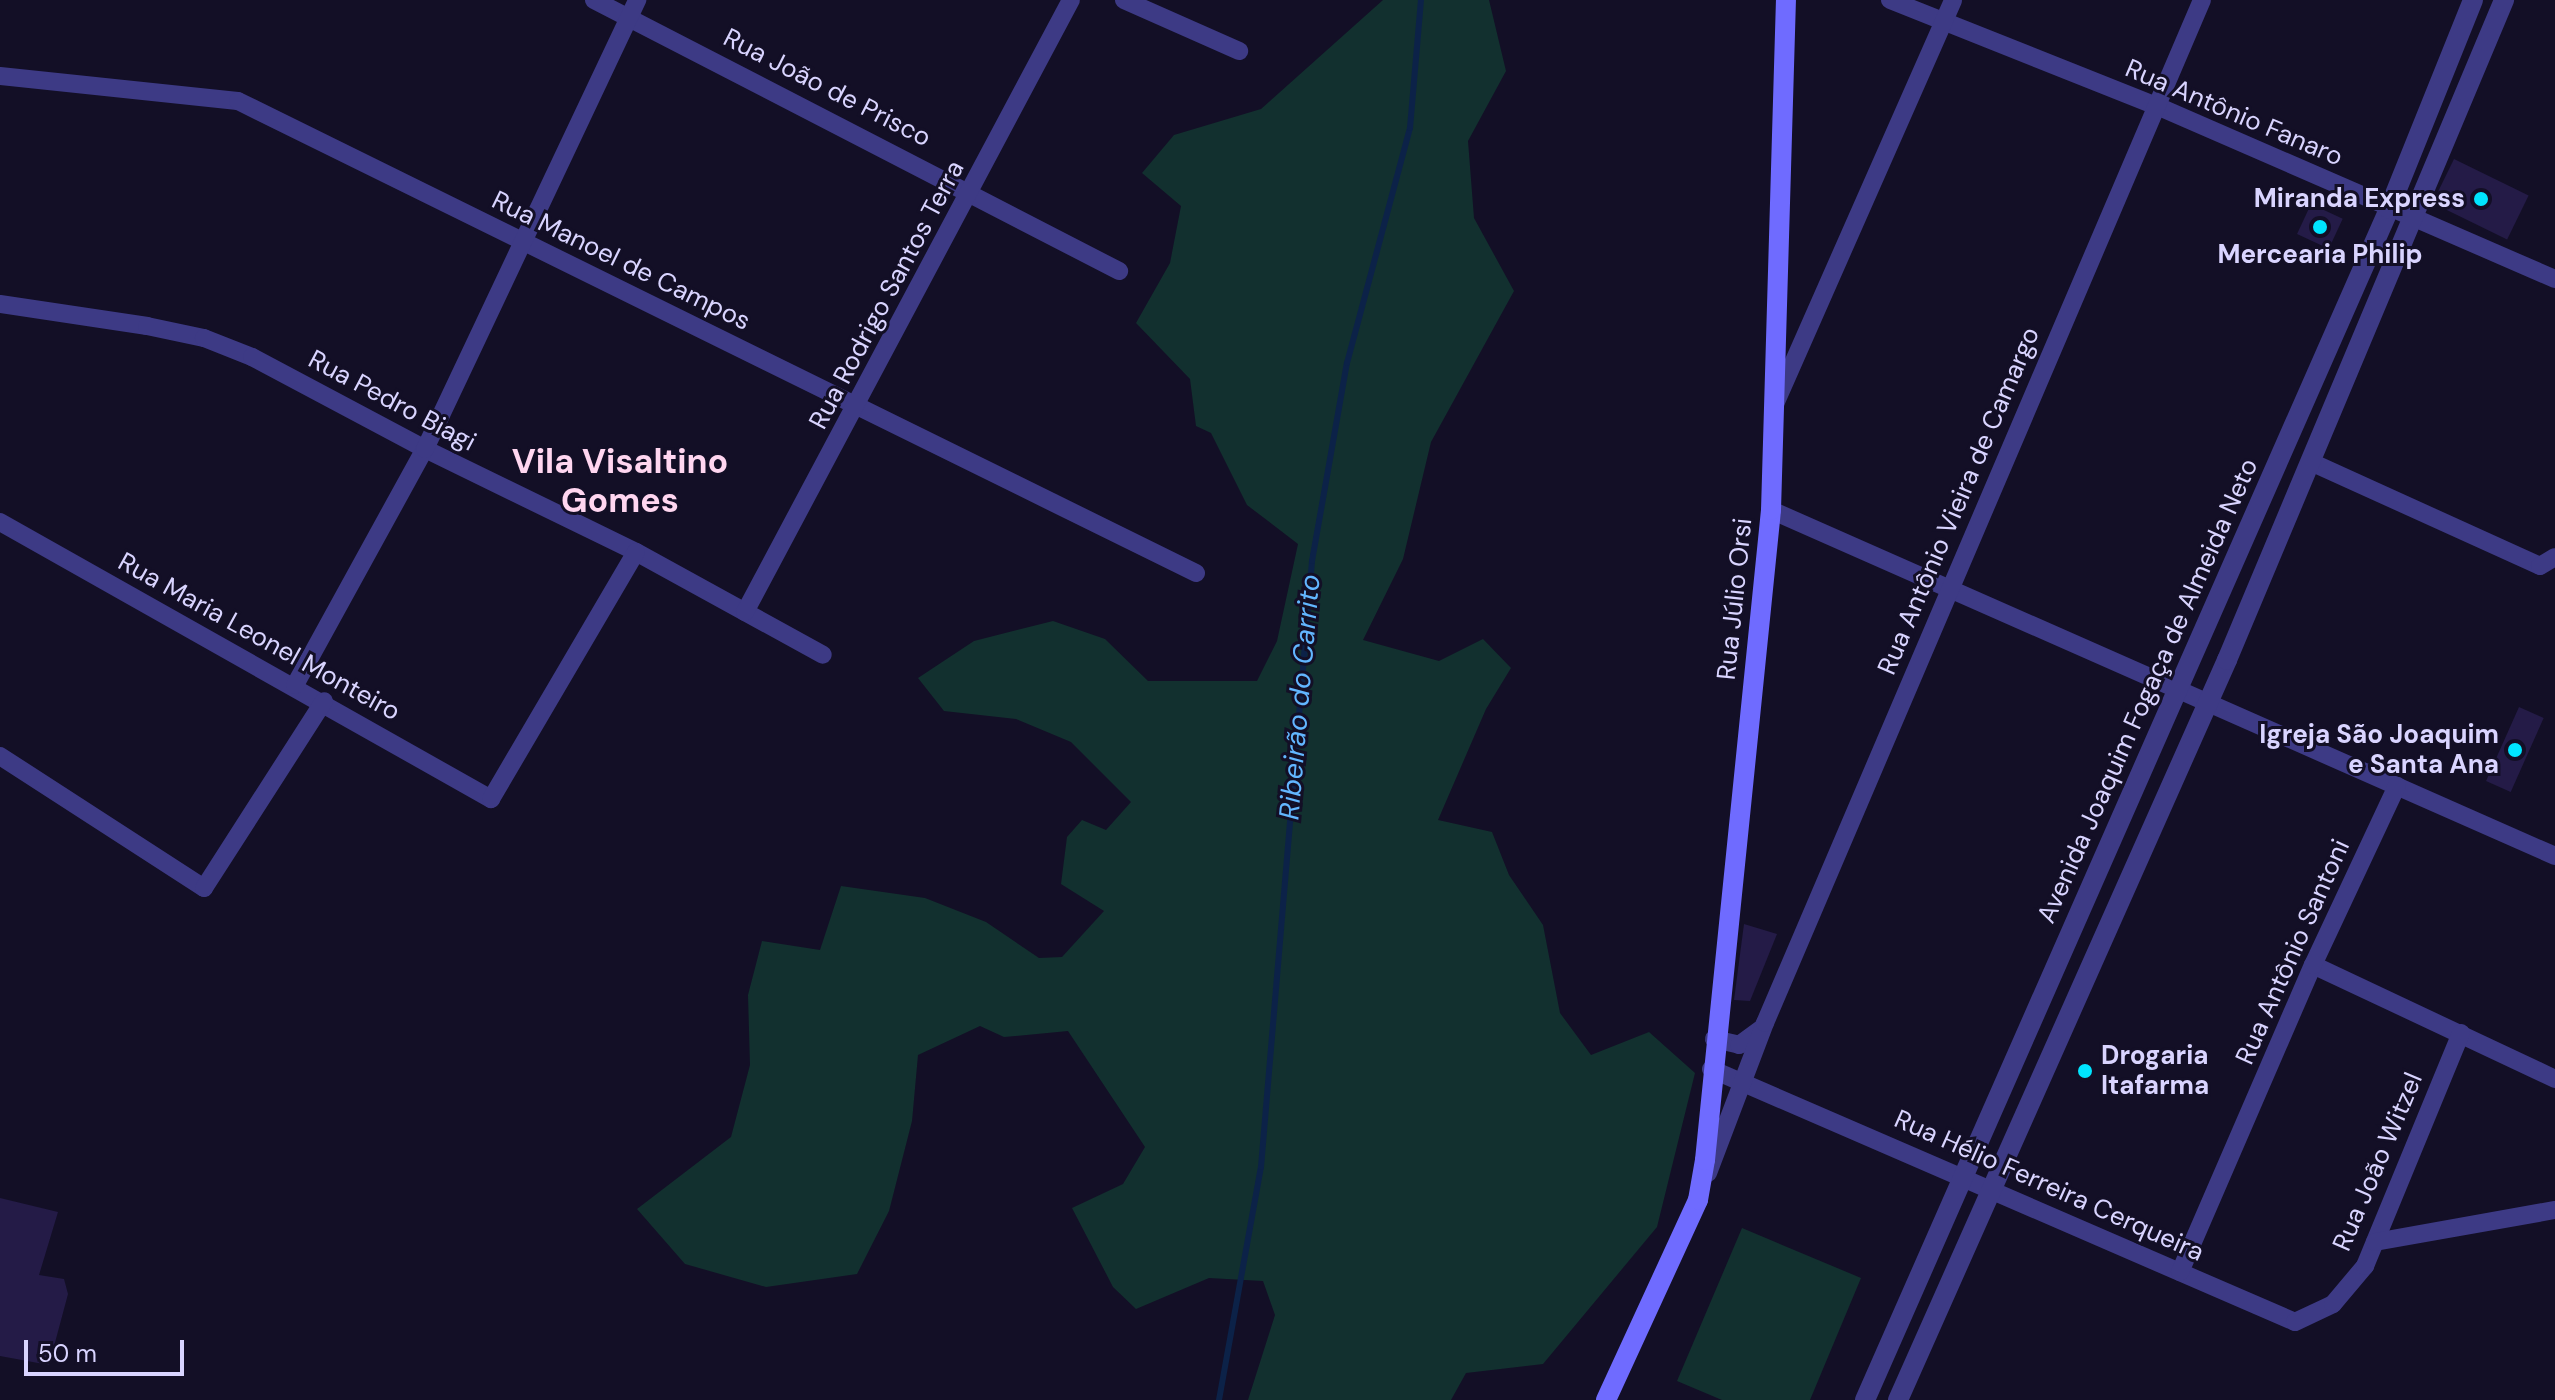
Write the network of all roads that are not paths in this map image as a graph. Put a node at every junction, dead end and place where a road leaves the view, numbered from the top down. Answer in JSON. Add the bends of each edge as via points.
{"nodes":[{"id":1,"x":594,"y":0,"type":"edge"},
{"id":2,"x":1071,"y":0,"type":"edge"},
{"id":3,"x":1124,"y":0,"type":"edge"},
{"id":4,"x":1786,"y":0,"type":"edge"},
{"id":5,"x":1890,"y":0,"type":"edge"},
{"id":6,"x":1953,"y":0,"type":"edge"},
{"id":7,"x":2202,"y":0,"type":"edge"},
{"id":8,"x":2473,"y":0,"type":"edge"},
{"id":9,"x":2504,"y":0,"type":"edge"},
{"id":10,"x":633,"y":8,"type":"edge"},
{"id":11,"x":1944,"y":21,"type":"junction"},
{"id":12,"x":1239,"y":51,"type":"dead end"},
{"id":13,"x":0,"y":76,"type":"edge"},
{"id":14,"x":2157,"y":106,"type":"junction"},
{"id":15,"x":972,"y":191,"type":"junction"},
{"id":16,"x":2389,"y":209,"type":"junction"},
{"id":17,"x":2416,"y":219,"type":"junction"},
{"id":18,"x":526,"y":242,"type":"junction"},
{"id":19,"x":1119,"y":271,"type":"dead end"},
{"id":20,"x":2555,"y":279,"type":"edge"},
{"id":21,"x":0,"y":304,"type":"edge"},
{"id":22,"x":857,"y":407,"type":"junction"},
{"id":23,"x":1774,"y":407,"type":"junction"},
{"id":24,"x":425,"y":449,"type":"junction"},
{"id":25,"x":2313,"y":463,"type":"junction"},
{"id":26,"x":1771,"y":510,"type":"junction"},
{"id":27,"x":0,"y":522,"type":"edge"},
{"id":28,"x":636,"y":552,"type":"junction"},
{"id":29,"x":2555,"y":557,"type":"edge"},
{"id":30,"x":1196,"y":573,"type":"dead end"},
{"id":31,"x":1951,"y":587,"type":"junction"},
{"id":32,"x":745,"y":612,"type":"junction"},
{"id":33,"x":823,"y":655,"type":"dead end"},
{"id":34,"x":295,"y":685,"type":"junction"},
{"id":35,"x":2175,"y":690,"type":"junction"},
{"id":36,"x":324,"y":701,"type":"junction"},
{"id":37,"x":2209,"y":703,"type":"junction"},
{"id":38,"x":0,"y":756,"type":"edge"},
{"id":39,"x":2397,"y":786,"type":"junction"},
{"id":40,"x":2555,"y":856,"type":"edge"},
{"id":41,"x":2313,"y":965,"type":"junction"},
{"id":42,"x":1765,"y":1023,"type":"junction"},
{"id":43,"x":2461,"y":1033,"type":"junction"},
{"id":44,"x":1714,"y":1039,"type":"junction"},
{"id":45,"x":1711,"y":1069,"type":"junction"},
{"id":46,"x":2555,"y":1079,"type":"edge"},
{"id":47,"x":1743,"y":1081,"type":"junction"},
{"id":48,"x":1965,"y":1178,"type":"junction"},
{"id":49,"x":1990,"y":1189,"type":"junction"},
{"id":50,"x":1698,"y":1200,"type":"junction"},
{"id":51,"x":2555,"y":1210,"type":"edge"},
{"id":52,"x":2375,"y":1242,"type":"junction"},
{"id":53,"x":2180,"y":1272,"type":"junction"},
{"id":54,"x":2333,"y":1304,"type":"joint"},
{"id":55,"x":1606,"y":1400,"type":"edge"},
{"id":56,"x":1865,"y":1400,"type":"edge"},
{"id":57,"x":1898,"y":1400,"type":"edge"}],
"edges":[{"from":1,"to":10,"type":"street","name":"Rua João de Prisco"},
{"from":2,"to":15,"type":"street","name":"Rua Rodrigo Santos Terra"},
{"from":3,"to":12,"type":"street"},
{"from":4,"to":23,"type":"main road","name":"Rua Júlio Orsi"},
{"from":5,"to":11,"type":"street","name":"Rua Antônio Fanaro"},
{"from":6,"to":11,"type":"street"},
{"from":7,"to":14,"type":"street","name":"Rua Antônio Vieira de Camargo"},
{"from":8,"to":16,"type":"street","name":"Avenida Joaquim Fogaça de Almeida Neto"},
{"from":9,"to":17,"type":"street"},
{"from":10,"to":15,"type":"street","name":"Rua João de Prisco"},
{"from":10,"to":18,"type":"street"},
{"from":11,"to":14,"type":"street","name":"Rua Antônio Fanaro"},
{"from":11,"to":23,"type":"street"},
{"from":13,"to":18,"type":"street","name":"Rua Manoel de Campos","via":[[238,101]]},
{"from":14,"to":16,"type":"street","name":"Rua Antônio Fanaro"},
{"from":14,"to":31,"type":"street","name":"Rua Antônio Vieira de Camargo"},
{"from":15,"to":19,"type":"street","name":"Rua João de Prisco"},
{"from":15,"to":22,"type":"street","name":"Rua Rodrigo Santos Terra"},
{"from":16,"to":17,"type":"street","name":"Rua Antônio Fanaro"},
{"from":16,"to":35,"type":"street","name":"Avenida Joaquim Fogaça de Almeida Neto"},
{"from":17,"to":20,"type":"street","name":"Rua Antônio Fanaro"},
{"from":17,"to":25,"type":"street"},
{"from":18,"to":22,"type":"street","name":"Rua Manoel de Campos"},
{"from":18,"to":24,"type":"street"},
{"from":21,"to":24,"type":"street","name":"Rua Pedro Biagi","via":[[204,338],[252,357]]},
{"from":22,"to":30,"type":"street","name":"Rua Manoel de Campos"},
{"from":22,"to":32,"type":"street","name":"Rua Rodrigo Santos Terra"},
{"from":23,"to":26,"type":"main road","name":"Rua Júlio Orsi"},
{"from":24,"to":28,"type":"street","name":"Rua Pedro Biagi"},
{"from":24,"to":34,"type":"street"},
{"from":25,"to":29,"type":"street","via":[[2540,566]]},
{"from":25,"to":37,"type":"street"},
{"from":26,"to":31,"type":"street"},
{"from":26,"to":44,"type":"main road","name":"Rua Júlio Orsi"},
{"from":27,"to":34,"type":"street","name":"Rua Maria Leonel Monteiro"},
{"from":28,"to":32,"type":"street","name":"Rua Pedro Biagi"},
{"from":28,"to":36,"type":"street","name":"Rua Maria Leonel Monteiro","via":[[491,799]]},
{"from":31,"to":35,"type":"street"},
{"from":31,"to":42,"type":"street","name":"Rua Antônio Vieira de Camargo"},
{"from":32,"to":33,"type":"street","name":"Rua Pedro Biagi"},
{"from":34,"to":36,"type":"street","name":"Rua Maria Leonel Monteiro"},
{"from":35,"to":37,"type":"street"},
{"from":35,"to":48,"type":"street","name":"Avenida Joaquim Fogaça de Almeida Neto"},
{"from":36,"to":38,"type":"street","via":[[204,888]]},
{"from":37,"to":39,"type":"street"},
{"from":37,"to":49,"type":"street"},
{"from":39,"to":40,"type":"street"},
{"from":39,"to":41,"type":"street","name":"Rua Antônio Santoni"},
{"from":41,"to":43,"type":"street"},
{"from":41,"to":53,"type":"street","name":"Rua Antônio Santoni"},
{"from":42,"to":44,"type":"street","via":[[1747,1043]]},
{"from":42,"to":47,"type":"street","name":"Rua Antônio Vieira de Camargo"},
{"from":43,"to":46,"type":"street"},
{"from":43,"to":52,"type":"street","name":"Rua João Witzel"},
{"from":44,"to":45,"type":"main road","name":"Rua Júlio Orsi"},
{"from":45,"to":47,"type":"street","name":"Rua Hélio Ferreira Cerqueira"},
{"from":45,"to":50,"type":"main road","name":"Rua Júlio Orsi"},
{"from":47,"to":48,"type":"street","name":"Rua Hélio Ferreira Cerqueira"},
{"from":47,"to":50,"type":"street","name":"Rua Antônio Vieira de Camargo"},
{"from":48,"to":49,"type":"street","name":"Rua Hélio Ferreira Cerqueira"},
{"from":48,"to":56,"type":"street","name":"Avenida Joaquim Fogaça de Almeida Neto"},
{"from":49,"to":53,"type":"street","name":"Rua Hélio Ferreira Cerqueira"},
{"from":49,"to":57,"type":"street"},
{"from":50,"to":55,"type":"main road","name":"Rua Júlio Orsi"},
{"from":51,"to":52,"type":"street"},
{"from":52,"to":54,"type":"street","name":"Rua João Witzel","via":[[2365,1266]]},
{"from":53,"to":54,"type":"street","name":"Rua Hélio Ferreira Cerqueira","via":[[2295,1322]]}]}
